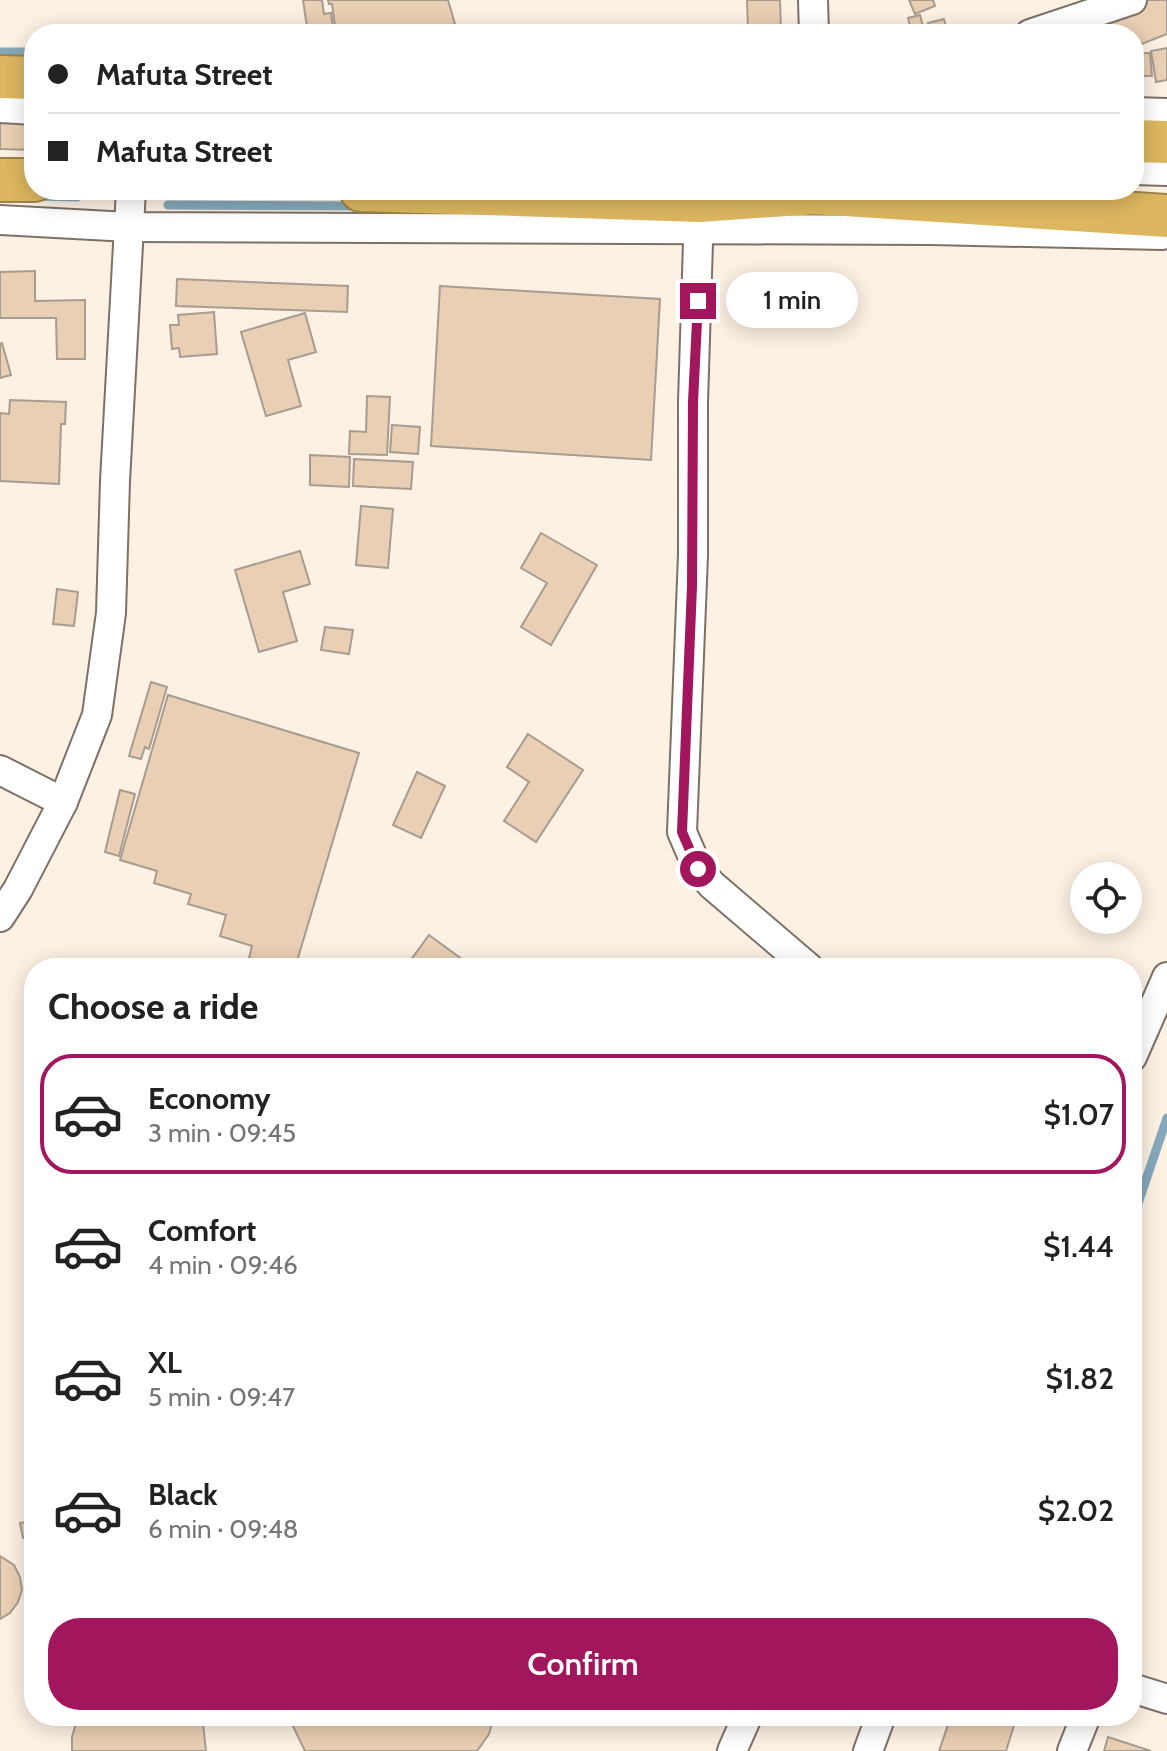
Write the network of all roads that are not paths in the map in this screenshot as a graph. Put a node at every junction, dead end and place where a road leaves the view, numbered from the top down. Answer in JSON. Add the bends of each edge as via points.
{"nodes":[{"id":1,"x":813,"y":0,"type":"edge"},
{"id":2,"x":1132,"y":0,"type":"edge"},
{"id":3,"x":814,"y":24,"type":"edge"},
{"id":4,"x":1060,"y":24,"type":"edge"},
{"id":5,"x":0,"y":61,"type":"edge"},
{"id":6,"x":24,"y":62,"type":"edge"},
{"id":7,"x":0,"y":77,"type":"edge"},
{"id":8,"x":24,"y":78,"type":"edge"},
{"id":9,"x":0,"y":108,"type":"edge"},
{"id":10,"x":24,"y":109,"type":"edge"},
{"id":11,"x":1144,"y":112,"type":"edge"},
{"id":12,"x":1167,"y":113,"type":"edge"},
{"id":13,"x":1144,"y":141,"type":"edge"},
{"id":14,"x":1167,"y":142,"type":"edge"},
{"id":15,"x":1144,"y":170,"type":"edge"},
{"id":16,"x":0,"y":171,"type":"edge"},
{"id":17,"x":1167,"y":171,"type":"edge"},
{"id":18,"x":24,"y":172,"type":"edge"},
{"id":19,"x":0,"y":180,"type":"edge"},
{"id":20,"x":24,"y":180,"type":"edge"},
{"id":21,"x":130,"y":200,"type":"edge"},
{"id":22,"x":496,"y":200,"type":"edge"},
{"id":23,"x":778,"y":200,"type":"edge"},
{"id":24,"x":879,"y":200,"type":"edge"},
{"id":25,"x":699,"y":215,"type":"junction"},
{"id":26,"x":0,"y":220,"type":"edge"},
{"id":27,"x":129,"y":227,"type":"junction"},
{"id":28,"x":1161,"y":231,"type":"edge"},
{"id":29,"x":0,"y":770,"type":"edge"},
{"id":30,"x":63,"y":802,"type":"junction"},
{"id":31,"x":0,"y":917,"type":"edge"},
{"id":32,"x":797,"y":958,"type":"edge"},
{"id":33,"x":1167,"y":977,"type":"edge"},
{"id":34,"x":1142,"y":1034,"type":"edge"},
{"id":35,"x":1142,"y":1691,"type":"edge"},
{"id":36,"x":1167,"y":1699,"type":"edge"},
{"id":37,"x":743,"y":1726,"type":"edge"},
{"id":38,"x":877,"y":1726,"type":"edge"},
{"id":39,"x":1082,"y":1726,"type":"edge"},
{"id":40,"x":732,"y":1751,"type":"edge"},
{"id":41,"x":868,"y":1751,"type":"edge"},
{"id":42,"x":1072,"y":1751,"type":"edge"}],
"edges":[{"from":1,"to":3,"type":"street"},
{"from":2,"to":4,"type":"street"},
{"from":5,"to":6,"type":"street"},
{"from":7,"to":8,"type":"highway"},
{"from":9,"to":10,"type":"street"},
{"from":11,"to":12,"type":"street"},
{"from":13,"to":14,"type":"highway"},
{"from":15,"to":17,"type":"street"},
{"from":16,"to":18,"type":"street"},
{"from":19,"to":20,"type":"highway"},
{"from":21,"to":27,"type":"street"},
{"from":22,"to":25,"type":"highway"},
{"from":23,"to":25,"type":"highway"},
{"from":24,"to":28,"type":"highway"},
{"from":25,"to":27,"type":"street"},
{"from":25,"to":32,"type":"street","via":[[682,832],[698,869],[712,885]]},
{"from":26,"to":27,"type":"street"},
{"from":27,"to":30,"type":"street","via":[[111,613],[97,715]]},
{"from":29,"to":30,"type":"street"},
{"from":30,"to":31,"type":"street"},
{"from":33,"to":34,"type":"street"},
{"from":35,"to":36,"type":"street"},
{"from":37,"to":40,"type":"street"},
{"from":38,"to":41,"type":"street"},
{"from":39,"to":42,"type":"street"}]}
